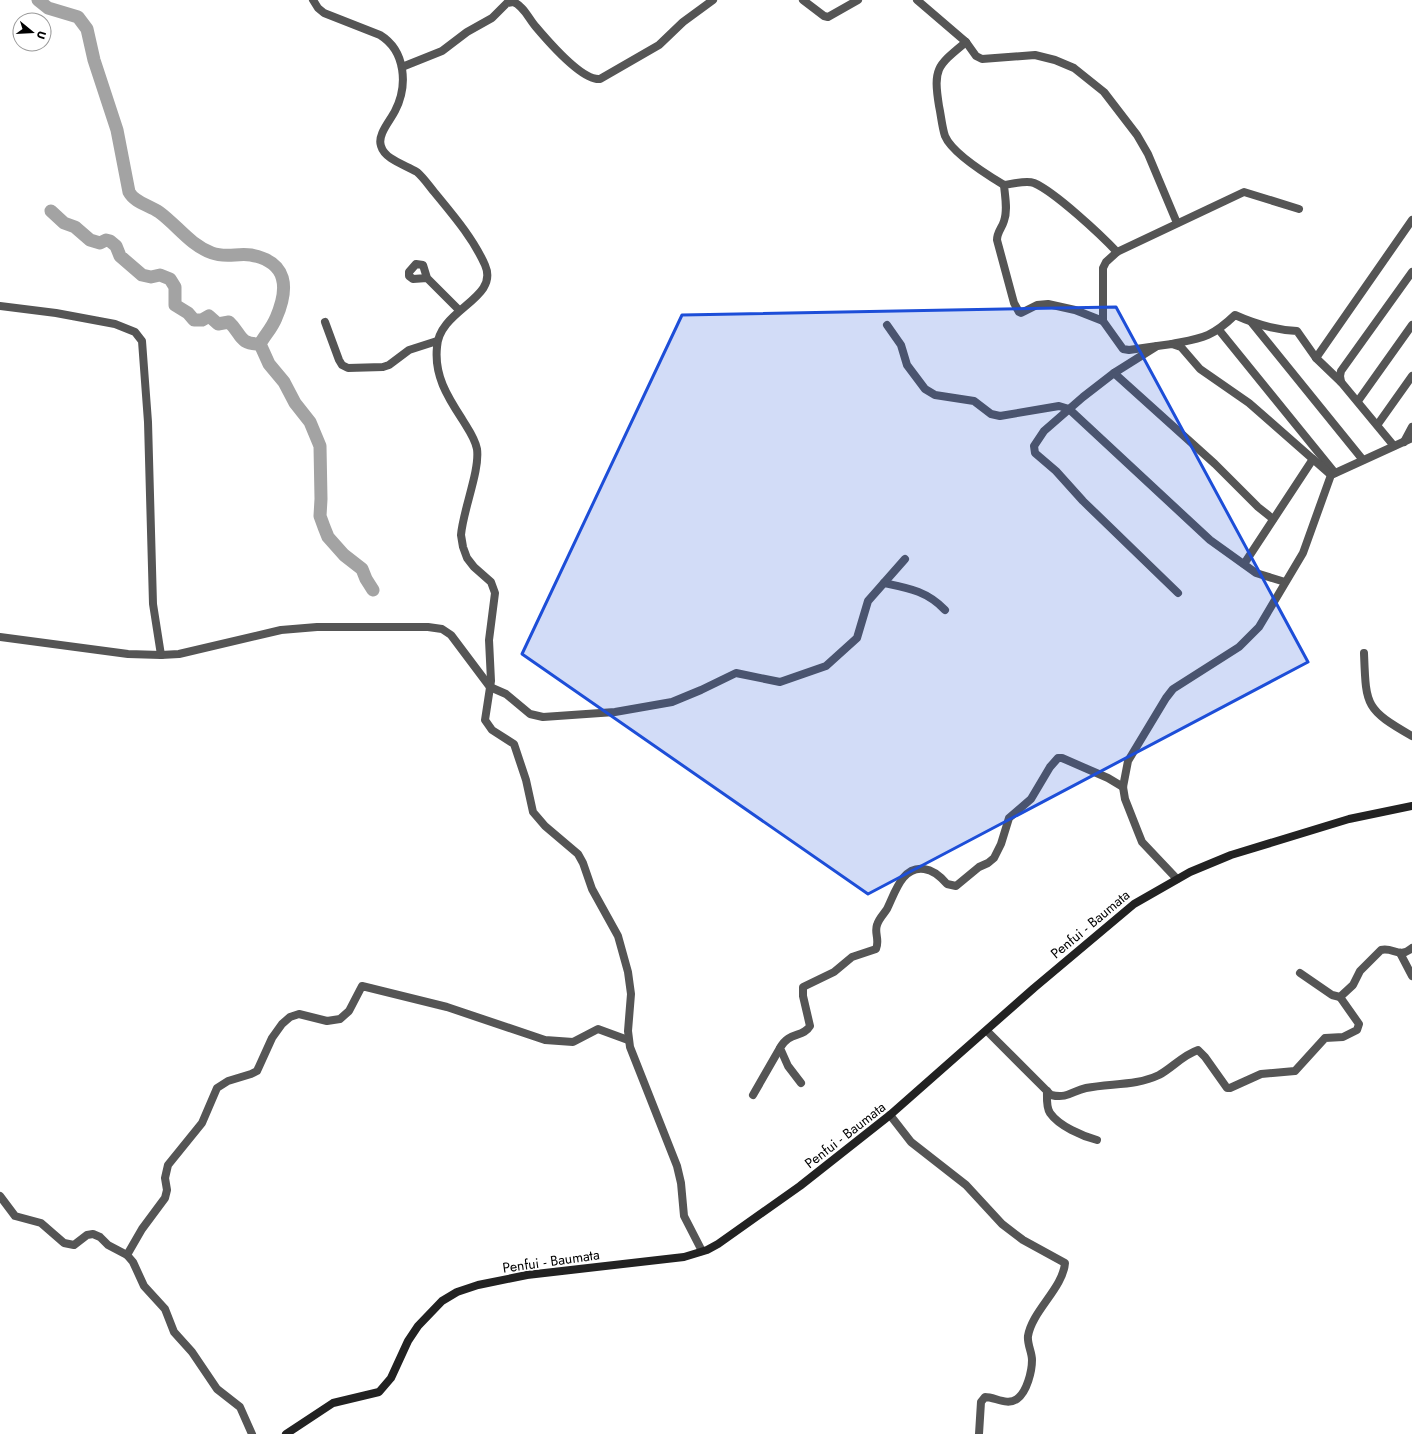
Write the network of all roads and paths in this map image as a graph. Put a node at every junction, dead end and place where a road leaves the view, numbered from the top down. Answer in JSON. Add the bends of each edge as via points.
{"nodes":[{"id":1,"x":313,"y":0,"type":"edge"},
{"id":2,"x":713,"y":0,"type":"edge"},
{"id":3,"x":803,"y":0,"type":"edge"},
{"id":4,"x":858,"y":0,"type":"edge"},
{"id":5,"x":917,"y":0,"type":"edge"},
{"id":6,"x":966,"y":42,"type":"junction"},
{"id":7,"x":402,"y":67,"type":"junction"},
{"id":8,"x":1004,"y":185,"type":"junction"},
{"id":9,"x":1299,"y":209,"type":"dead end"},
{"id":10,"x":1412,"y":220,"type":"edge"},
{"id":11,"x":1177,"y":223,"type":"junction"},
{"id":12,"x":1117,"y":252,"type":"junction"},
{"id":13,"x":1412,"y":272,"type":"edge"},
{"id":14,"x":427,"y":278,"type":"dead end"},
{"id":15,"x":0,"y":306,"type":"edge"},
{"id":16,"x":459,"y":310,"type":"junction"},
{"id":17,"x":1103,"y":321,"type":"junction"},
{"id":18,"x":325,"y":322,"type":"dead end"},
{"id":19,"x":1252,"y":323,"type":"junction"},
{"id":20,"x":1412,"y":325,"type":"edge"},
{"id":21,"x":887,"y":326,"type":"dead end"},
{"id":22,"x":1219,"y":330,"type":"junction"},
{"id":23,"x":437,"y":341,"type":"junction"},
{"id":24,"x":1172,"y":344,"type":"junction"},
{"id":25,"x":1157,"y":346,"type":"junction"},
{"id":26,"x":1316,"y":358,"type":"junction"},
{"id":27,"x":1114,"y":373,"type":"junction"},
{"id":28,"x":1412,"y":376,"type":"edge"},
{"id":29,"x":1341,"y":382,"type":"junction"},
{"id":30,"x":1358,"y":401,"type":"junction"},
{"id":31,"x":1069,"y":409,"type":"junction"},
{"id":32,"x":1378,"y":424,"type":"junction"},
{"id":33,"x":1412,"y":427,"type":"edge"},
{"id":34,"x":1412,"y":438,"type":"edge"},
{"id":35,"x":1404,"y":442,"type":"junction"},
{"id":36,"x":1394,"y":446,"type":"junction"},
{"id":37,"x":1313,"y":459,"type":"junction"},
{"id":38,"x":1363,"y":460,"type":"junction"},
{"id":39,"x":1333,"y":474,"type":"junction"},
{"id":40,"x":1273,"y":519,"type":"junction"},
{"id":41,"x":905,"y":559,"type":"dead end"},
{"id":42,"x":1244,"y":564,"type":"junction"},
{"id":43,"x":1285,"y":582,"type":"junction"},
{"id":44,"x":884,"y":583,"type":"junction"},
{"id":45,"x":1178,"y":593,"type":"dead end"},
{"id":46,"x":945,"y":610,"type":"dead end"},
{"id":47,"x":0,"y":637,"type":"edge"},
{"id":48,"x":1364,"y":653,"type":"dead end"},
{"id":49,"x":161,"y":655,"type":"junction"},
{"id":50,"x":490,"y":687,"type":"junction"},
{"id":51,"x":1412,"y":736,"type":"edge"},
{"id":52,"x":1123,"y":787,"type":"junction"},
{"id":53,"x":1412,"y":806,"type":"edge"},
{"id":54,"x":1177,"y":879,"type":"junction"},
{"id":55,"x":1412,"y":948,"type":"edge"},
{"id":56,"x":1400,"y":954,"type":"junction"},
{"id":57,"x":1300,"y":973,"type":"dead end"},
{"id":58,"x":1412,"y":976,"type":"edge"},
{"id":59,"x":1340,"y":997,"type":"junction"},
{"id":60,"x":987,"y":1031,"type":"junction"},
{"id":61,"x":628,"y":1040,"type":"junction"},
{"id":62,"x":780,"y":1048,"type":"junction"},
{"id":63,"x":801,"y":1083,"type":"dead end"},
{"id":64,"x":1047,"y":1091,"type":"junction"},
{"id":65,"x":753,"y":1095,"type":"dead end"},
{"id":66,"x":890,"y":1116,"type":"junction"},
{"id":67,"x":1097,"y":1140,"type":"dead end"},
{"id":68,"x":0,"y":1196,"type":"edge"},
{"id":69,"x":702,"y":1251,"type":"junction"},
{"id":70,"x":127,"y":1255,"type":"junction"},
{"id":71,"x":252,"y":1434,"type":"edge"},
{"id":72,"x":286,"y":1434,"type":"edge"},
{"id":73,"x":979,"y":1434,"type":"edge"}],
"edges":[{"from":1,"to":7,"type":"street","via":[[324,13],[376,33],[388,41],[395,49]]},
{"from":2,"to":7,"type":"street","via":[[683,22],[659,45],[600,79],[588,77],[564,56],[524,11],[512,2],[442,51]]},
{"from":3,"to":4,"type":"street","via":[[828,17]]},
{"from":5,"to":6,"type":"street"},
{"from":6,"to":8,"type":"street","via":[[943,62],[936,75],[945,135],[960,153],[980,170]]},
{"from":6,"to":11,"type":"street","via":[[982,60],[1035,55],[1068,64],[1104,92],[1137,135],[1148,154]]},
{"from":7,"to":16,"type":"street","via":[[400,97],[380,144],[389,156],[422,177],[469,238],[485,265],[488,276],[484,290]]},
{"from":8,"to":12,"type":"street","via":[[1030,182],[1041,187]]},
{"from":8,"to":17,"type":"street","via":[[1006,214],[997,240],[1018,310],[1021,313],[1037,305],[1048,304],[1075,310]]},
{"from":9,"to":11,"type":"street","via":[[1244,192],[1232,200]]},
{"from":10,"to":26,"type":"street"},
{"from":11,"to":12,"type":"street"},
{"from":12,"to":17,"type":"street","via":[[1103,268]]},
{"from":13,"to":29,"type":"street","via":[[1341,371]]},
{"from":14,"to":16,"type":"street"},
{"from":15,"to":49,"type":"street","via":[[115,324],[135,332],[142,341],[148,422],[154,604]]},
{"from":16,"to":23,"type":"street","via":[[443,326]]},
{"from":17,"to":25,"type":"street","via":[[1123,349]]},
{"from":18,"to":23,"type":"street","via":[[339,360],[348,368],[387,366],[409,350]]},
{"from":19,"to":22,"type":"street","via":[[1235,316]]},
{"from":19,"to":26,"type":"street","via":[[1283,331],[1297,331]]},
{"from":19,"to":38,"type":"street"},
{"from":20,"to":30,"type":"street"},
{"from":21,"to":31,"type":"street","via":[[902,345],[907,365],[920,384],[931,393],[974,401],[991,414],[1000,416],[1059,406]]},
{"from":22,"to":24,"type":"street","via":[[1204,337]]},
{"from":22,"to":39,"type":"street"},
{"from":23,"to":50,"type":"street","via":[[436,363],[440,382],[471,433],[477,450],[461,535],[467,558],[495,588],[489,640]]},
{"from":24,"to":25,"type":"street"},
{"from":24,"to":37,"type":"street","via":[[1181,347],[1200,369],[1249,403]]},
{"from":25,"to":27,"type":"street"},
{"from":26,"to":29,"type":"street"},
{"from":27,"to":31,"type":"street"},
{"from":27,"to":40,"type":"street"},
{"from":28,"to":32,"type":"street"},
{"from":29,"to":30,"type":"street"},
{"from":30,"to":32,"type":"street"},
{"from":31,"to":42,"type":"street","via":[[1210,540]]},
{"from":31,"to":45,"type":"street","via":[[1044,431],[1034,446],[1035,453]]},
{"from":32,"to":36,"type":"street"},
{"from":33,"to":35,"type":"street"},
{"from":34,"to":35,"type":"street"},
{"from":35,"to":36,"type":"street"},
{"from":36,"to":38,"type":"street"},
{"from":37,"to":39,"type":"street"},
{"from":37,"to":40,"type":"street"},
{"from":38,"to":39,"type":"street"},
{"from":39,"to":43,"type":"street","via":[[1303,553]]},
{"from":40,"to":42,"type":"street"},
{"from":41,"to":44,"type":"street"},
{"from":42,"to":43,"type":"street","via":[[1256,573]]},
{"from":43,"to":52,"type":"street","via":[[1259,627],[1239,648],[1178,685],[1166,698],[1130,755]]},
{"from":44,"to":46,"type":"street","via":[[922,592]]},
{"from":44,"to":50,"type":"street","via":[[865,607],[860,633],[855,640],[829,664],[782,682],[736,673],[672,702],[615,712],[543,717],[530,714],[506,694]]},
{"from":47,"to":49,"type":"street","via":[[128,654]]},
{"from":48,"to":51,"type":"street","via":[[1366,689],[1371,705],[1381,717]]},
{"from":49,"to":50,"type":"street","via":[[179,654],[293,629],[433,627],[442,629],[450,635]]},
{"from":50,"to":61,"type":"street","via":[[486,723],[514,744],[533,812],[540,822],[578,854],[592,889],[618,936],[631,994]]},
{"from":52,"to":54,"type":"street","via":[[1124,799],[1142,842]]},
{"from":52,"to":62,"type":"street","via":[[1065,759],[1056,759],[1031,799],[1009,818],[997,853],[988,863],[979,867],[956,886],[947,884],[930,870],[916,869],[908,872],[876,925],[879,943],[876,948],[852,957],[834,972],[803,987],[810,1026],[804,1032],[787,1038]]},
{"from":53,"to":54,"type":"street","name":"Penfui - Baumata","via":[[1349,819],[1231,855]]},
{"from":54,"to":60,"type":"street","name":"Penfui - Baumata","via":[[1134,904],[1107,924]]},
{"from":55,"to":56,"type":"street"},
{"from":56,"to":58,"type":"street"},
{"from":56,"to":59,"type":"street","via":[[1385,949],[1378,952],[1360,971],[1353,985]]},
{"from":57,"to":59,"type":"street","via":[[1332,995]]},
{"from":59,"to":64,"type":"street","via":[[1359,1024],[1357,1030],[1343,1037],[1325,1038],[1295,1071],[1261,1074],[1227,1088],[1198,1050],[1159,1075],[1140,1081],[1084,1088],[1069,1096],[1051,1095]]},
{"from":60,"to":64,"type":"street"},
{"from":60,"to":66,"type":"street","name":"Penfui - Baumata"},
{"from":61,"to":69,"type":"street","via":[[644,1088],[677,1166],[682,1183],[684,1216]]},
{"from":61,"to":70,"type":"street","via":[[598,1029],[573,1042],[538,1039],[461,1011],[362,986],[349,1011],[340,1019],[327,1021],[295,1014],[277,1030],[257,1071],[228,1081],[217,1088],[202,1124],[168,1165],[165,1198]]},
{"from":62,"to":63,"type":"street","via":[[788,1066]]},
{"from":62,"to":65,"type":"street"},
{"from":64,"to":67,"type":"street","via":[[1049,1110],[1054,1117],[1080,1135]]},
{"from":66,"to":69,"type":"street","name":"Penfui - Baumata","via":[[800,1186],[718,1244]]},
{"from":66,"to":73,"type":"street","via":[[911,1142],[966,1185],[1002,1224],[1023,1240],[1065,1263],[1058,1282],[1029,1332],[1028,1342],[1032,1360],[1022,1395],[1011,1401],[984,1397],[981,1402]]},
{"from":68,"to":70,"type":"street","via":[[14,1216],[42,1223],[65,1244],[74,1245],[92,1234]]},
{"from":69,"to":72,"type":"street","name":"Penfui - Baumata","via":[[684,1257],[527,1275],[457,1292],[436,1306],[418,1326],[391,1378],[379,1392],[333,1403]]},
{"from":70,"to":71,"type":"street","via":[[132,1259],[144,1286],[165,1309],[174,1332],[192,1352],[216,1389],[240,1407]]}]}
